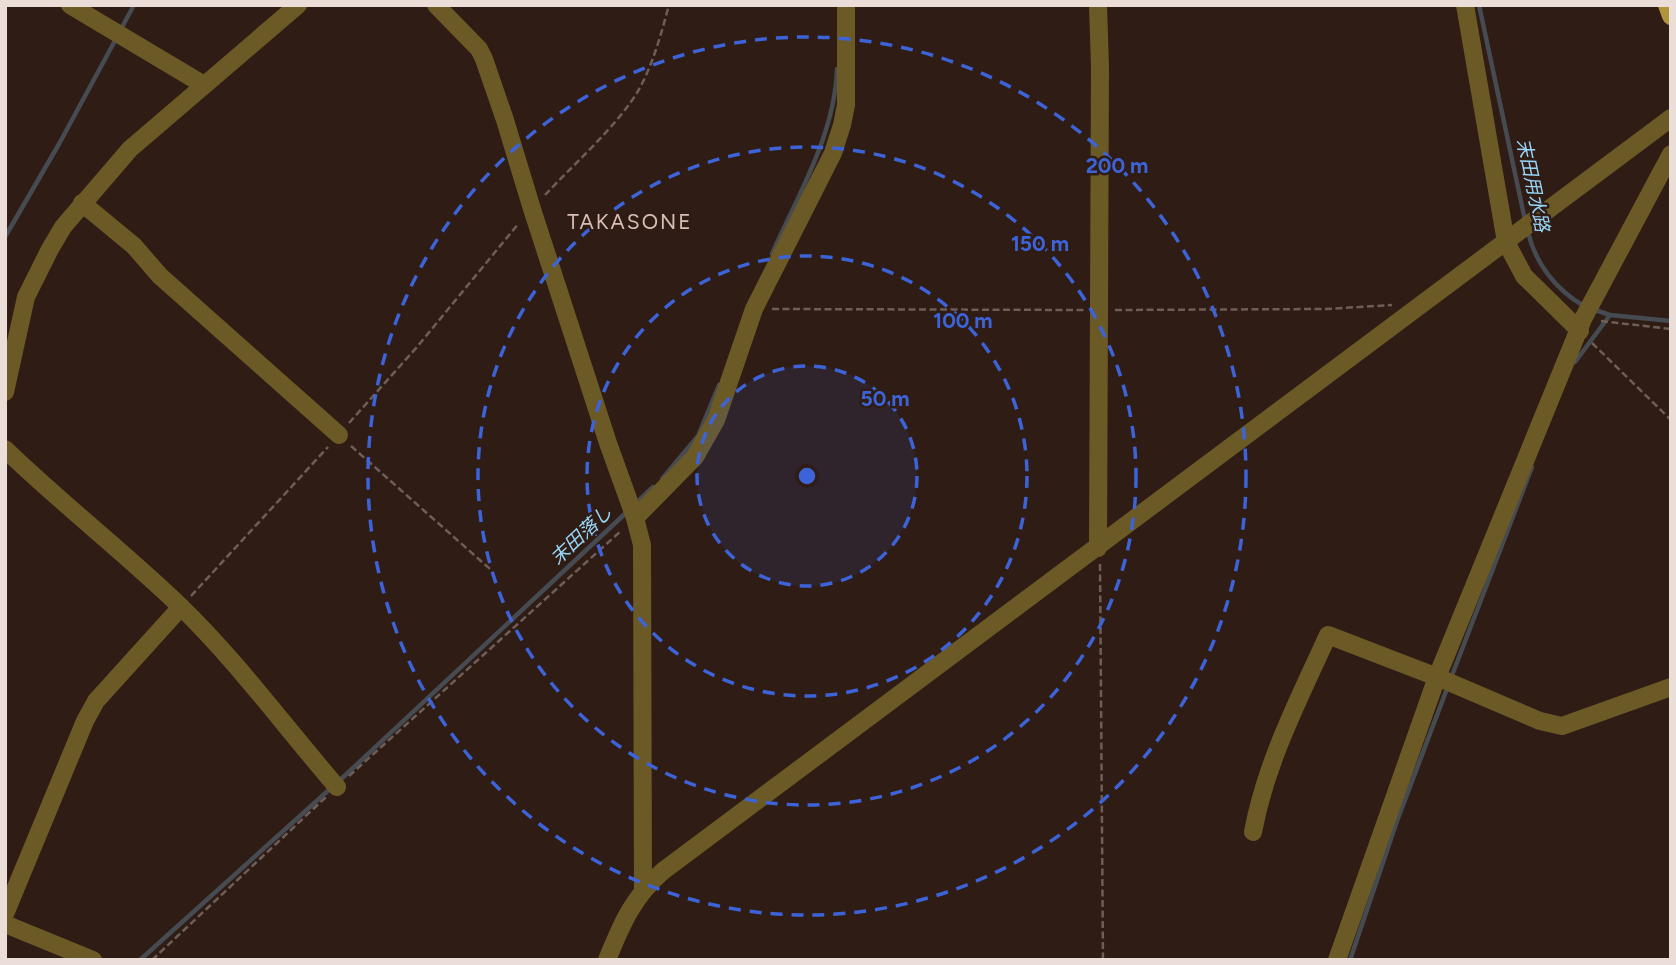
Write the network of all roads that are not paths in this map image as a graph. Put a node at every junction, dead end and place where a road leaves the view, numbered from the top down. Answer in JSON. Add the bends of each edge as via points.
{"nodes":[{"id":1,"x":70,"y":5,"type":"edge"},
{"id":2,"x":298,"y":5,"type":"edge"},
{"id":3,"x":436,"y":5,"type":"edge"},
{"id":4,"x":846,"y":5,"type":"edge"},
{"id":5,"x":1098,"y":5,"type":"edge"},
{"id":6,"x":1465,"y":5,"type":"edge"},
{"id":7,"x":1667,"y":5,"type":"edge"},
{"id":8,"x":1671,"y":16,"type":"edge"},
{"id":9,"x":204,"y":85,"type":"junction"},
{"id":10,"x":1671,"y":118,"type":"edge"},
{"id":11,"x":1671,"y":154,"type":"edge"},
{"id":12,"x":82,"y":203,"type":"junction"},
{"id":13,"x":1506,"y":242,"type":"junction"},
{"id":14,"x":1582,"y":325,"type":"junction"},
{"id":15,"x":5,"y":392,"type":"edge"},
{"id":16,"x":339,"y":435,"type":"road end"},
{"id":17,"x":5,"y":449,"type":"edge"},
{"id":18,"x":635,"y":518,"type":"junction"},
{"id":19,"x":1098,"y":548,"type":"junction"},
{"id":20,"x":181,"y":607,"type":"junction"},
{"id":21,"x":1446,"y":681,"type":"junction"},
{"id":22,"x":1671,"y":687,"type":"edge"},
{"id":23,"x":337,"y":787,"type":"road end"},
{"id":24,"x":1253,"y":832,"type":"dead end"},
{"id":25,"x":643,"y":888,"type":"junction"},
{"id":26,"x":5,"y":914,"type":"edge"},
{"id":27,"x":5,"y":924,"type":"edge"},
{"id":28,"x":93,"y":960,"type":"edge"},
{"id":29,"x":607,"y":960,"type":"edge"},
{"id":30,"x":1338,"y":960,"type":"edge"}],
"edges":[{"from":1,"to":9,"type":"street"},
{"from":2,"to":9,"type":"street"},
{"from":3,"to":18,"type":"street","via":[[484,59]]},
{"from":4,"to":18,"type":"street","via":[[846,105],[833,153],[754,309],[716,420],[673,481]]},
{"from":5,"to":19,"type":"street"},
{"from":6,"to":13,"type":"street"},
{"from":7,"to":8,"type":"main road"},
{"from":9,"to":12,"type":"street","via":[[130,149]]},
{"from":10,"to":13,"type":"street"},
{"from":11,"to":14,"type":"street"},
{"from":12,"to":15,"type":"street","via":[[50,249],[26,296]]},
{"from":12,"to":16,"type":"street"},
{"from":13,"to":14,"type":"street","via":[[1524,276]]},
{"from":13,"to":19,"type":"street"},
{"from":14,"to":21,"type":"street"},
{"from":17,"to":20,"type":"street"},
{"from":18,"to":25,"type":"street","via":[[642,545]]},
{"from":19,"to":25,"type":"street"},
{"from":20,"to":23,"type":"street"},
{"from":20,"to":26,"type":"street","via":[[96,701]]},
{"from":21,"to":22,"type":"street","via":[[1562,726]]},
{"from":21,"to":24,"type":"street","via":[[1328,635],[1264,785]]},
{"from":21,"to":30,"type":"street"},
{"from":25,"to":29,"type":"street","via":[[623,920]]},
{"from":27,"to":28,"type":"street"}]}
